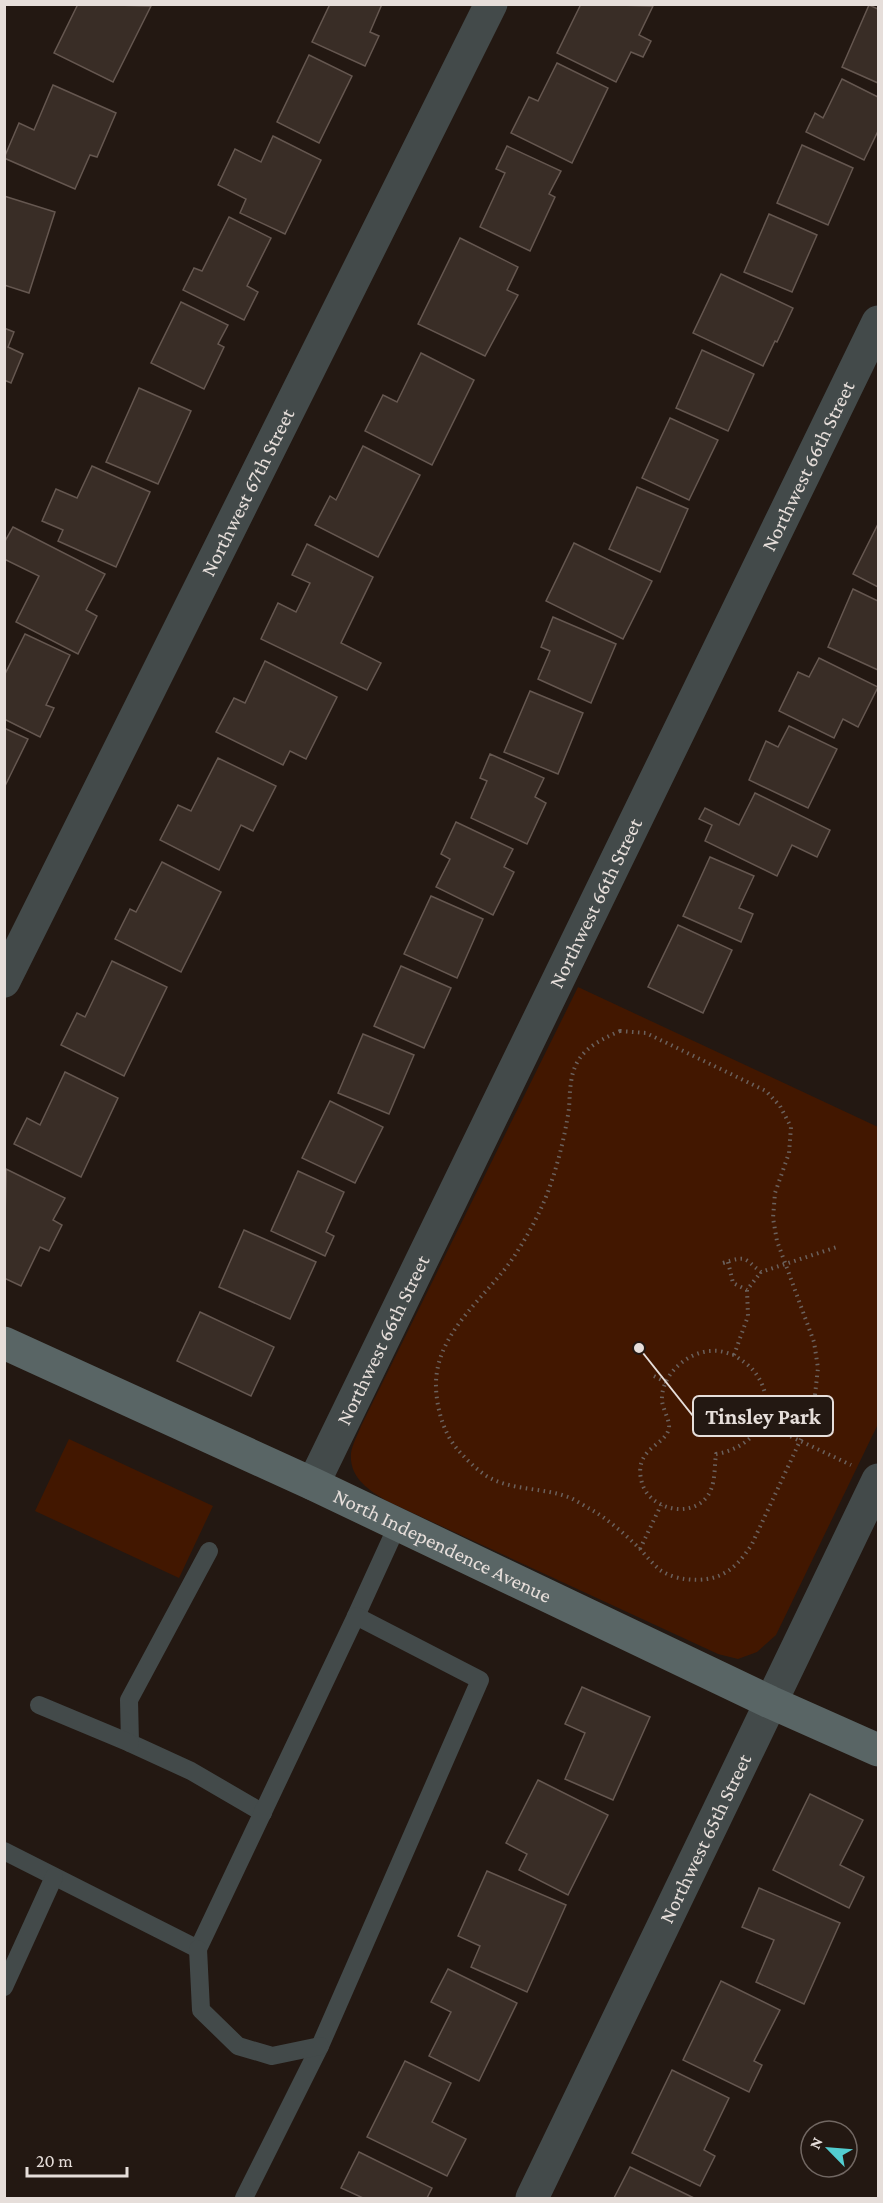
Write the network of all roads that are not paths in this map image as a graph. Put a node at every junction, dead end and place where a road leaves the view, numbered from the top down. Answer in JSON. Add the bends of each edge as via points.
{"nodes":[{"id":1,"x":491,"y":4,"type":"edge"},
{"id":2,"x":879,"y":322,"type":"edge"},
{"id":3,"x":4,"y":981,"type":"edge"},
{"id":4,"x":4,"y":1343,"type":"edge"},
{"id":5,"x":869,"y":1474,"type":"edge"},
{"id":6,"x":314,"y":1484,"type":"junction"},
{"id":7,"x":869,"y":1522,"type":"edge"},
{"id":8,"x":398,"y":1524,"type":"junction"},
{"id":9,"x":209,"y":1551,"type":"dead end"},
{"id":10,"x":356,"y":1616,"type":"junction"},
{"id":11,"x":770,"y":1702,"type":"junction"},
{"id":12,"x":39,"y":1705,"type":"dead end"},
{"id":13,"x":130,"y":1743,"type":"junction"},
{"id":14,"x":879,"y":1750,"type":"edge"},
{"id":15,"x":263,"y":1813,"type":"junction"},
{"id":16,"x":4,"y":1851,"type":"edge"},
{"id":17,"x":54,"y":1877,"type":"junction"},
{"id":18,"x":198,"y":1950,"type":"junction"},
{"id":19,"x":4,"y":1987,"type":"edge"},
{"id":20,"x":320,"y":2046,"type":"junction"},
{"id":21,"x":244,"y":2199,"type":"edge"},
{"id":22,"x":532,"y":2199,"type":"edge"}],
"edges":[{"from":1,"to":3,"type":"street","name":"Northwest 67th Street"},
{"from":2,"to":6,"type":"street","name":"Northwest 66th Street"},
{"from":4,"to":6,"type":"street","name":"North Independence Avenue"},
{"from":5,"to":7,"type":"street","name":"Northwest 65th Street"},
{"from":6,"to":8,"type":"street","name":"North Independence Avenue"},
{"from":7,"to":11,"type":"street","name":"Northwest 65th Street"},
{"from":8,"to":10,"type":"lane"},
{"from":8,"to":11,"type":"street","name":"North Independence Avenue"},
{"from":9,"to":13,"type":"lane","via":[[129,1700]]},
{"from":10,"to":15,"type":"lane"},
{"from":10,"to":20,"type":"lane","via":[[480,1680]]},
{"from":11,"to":14,"type":"street","name":"North Independence Avenue"},
{"from":11,"to":22,"type":"street","name":"Northwest 65th Street"},
{"from":12,"to":13,"type":"lane"},
{"from":13,"to":15,"type":"lane","via":[[191,1771]]},
{"from":15,"to":18,"type":"lane"},
{"from":16,"to":17,"type":"lane"},
{"from":17,"to":18,"type":"lane"},
{"from":17,"to":19,"type":"lane"},
{"from":18,"to":20,"type":"lane","via":[[201,2010],[238,2046],[272,2056]]},
{"from":20,"to":21,"type":"lane"}]}
